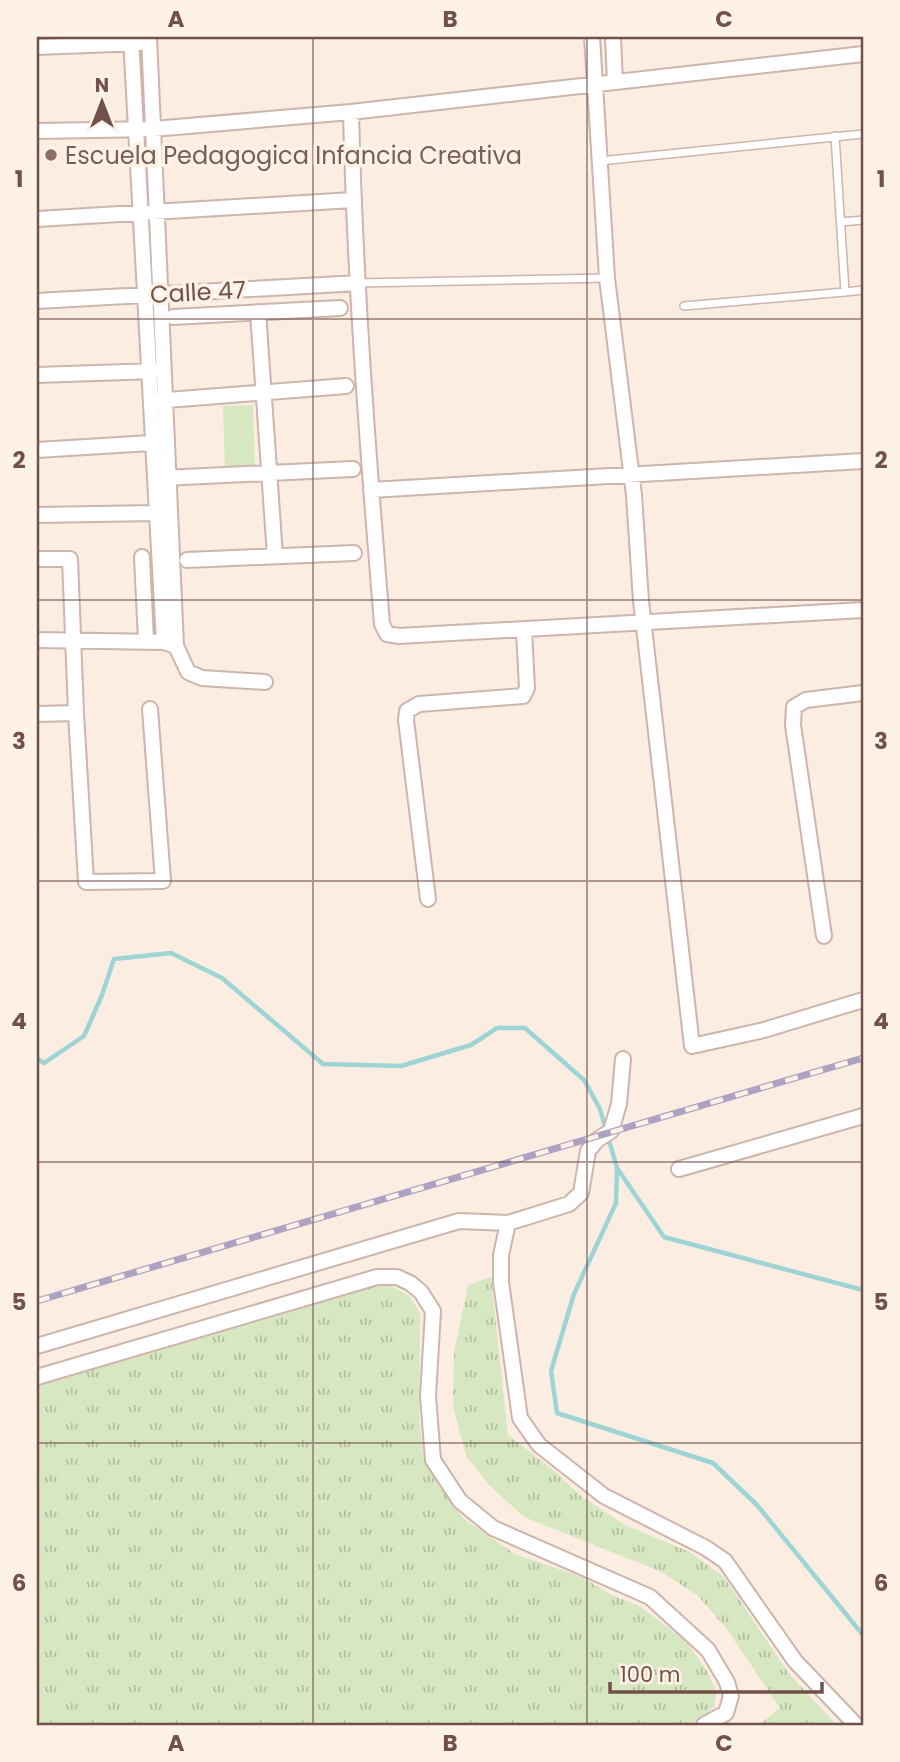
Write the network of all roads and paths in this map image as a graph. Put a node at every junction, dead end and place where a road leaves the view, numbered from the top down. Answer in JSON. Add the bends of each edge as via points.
{"nodes":[{"id":1,"x":592,"y":37,"type":"edge"},
{"id":2,"x":613,"y":37,"type":"edge"},
{"id":3,"x":131,"y":40,"type":"edge"},
{"id":4,"x":149,"y":40,"type":"edge"},
{"id":5,"x":37,"y":47,"type":"edge"},
{"id":6,"x":863,"y":54,"type":"edge"},
{"id":7,"x":615,"y":82,"type":"junction"},
{"id":8,"x":595,"y":84,"type":"junction"},
{"id":9,"x":351,"y":112,"type":"junction"},
{"id":10,"x":134,"y":128,"type":"junction"},
{"id":11,"x":153,"y":129,"type":"junction"},
{"id":12,"x":37,"y":131,"type":"edge"},
{"id":13,"x":863,"y":134,"type":"edge"},
{"id":14,"x":835,"y":136,"type":"junction"},
{"id":15,"x":600,"y":161,"type":"junction"},
{"id":16,"x":353,"y":200,"type":"junction"},
{"id":17,"x":140,"y":213,"type":"junction"},
{"id":18,"x":155,"y":213,"type":"junction"},
{"id":19,"x":37,"y":219,"type":"edge"},
{"id":20,"x":863,"y":220,"type":"edge"},
{"id":21,"x":841,"y":222,"type":"junction"},
{"id":22,"x":607,"y":278,"type":"junction"},
{"id":23,"x":359,"y":283,"type":"junction"},
{"id":24,"x":863,"y":290,"type":"edge"},
{"id":25,"x":845,"y":292,"type":"junction"},
{"id":26,"x":161,"y":294,"type":"junction"},
{"id":27,"x":145,"y":295,"type":"junction"},
{"id":28,"x":37,"y":301,"type":"edge"},
{"id":29,"x":684,"y":306,"type":"dead end"},
{"id":30,"x":340,"y":308,"type":"dead end"},
{"id":31,"x":258,"y":312,"type":"junction"},
{"id":32,"x":173,"y":317,"type":"dead end"},
{"id":33,"x":147,"y":370,"type":"junction"},
{"id":34,"x":163,"y":372,"type":"junction"},
{"id":35,"x":37,"y":376,"type":"edge"},
{"id":36,"x":346,"y":386,"type":"dead end"},
{"id":37,"x":263,"y":391,"type":"junction"},
{"id":38,"x":157,"y":401,"type":"junction"},
{"id":39,"x":151,"y":443,"type":"junction"},
{"id":40,"x":37,"y":450,"type":"edge"},
{"id":41,"x":863,"y":461,"type":"edge"},
{"id":42,"x":353,"y":469,"type":"dead end"},
{"id":43,"x":270,"y":472,"type":"junction"},
{"id":44,"x":631,"y":475,"type":"junction"},
{"id":45,"x":155,"y":478,"type":"junction"},
{"id":46,"x":170,"y":478,"type":"junction"},
{"id":47,"x":371,"y":490,"type":"junction"},
{"id":48,"x":156,"y":513,"type":"junction"},
{"id":49,"x":37,"y":515,"type":"edge"},
{"id":50,"x":354,"y":553,"type":"dead end"},
{"id":51,"x":275,"y":556,"type":"junction"},
{"id":52,"x":142,"y":557,"type":"dead end"},
{"id":53,"x":37,"y":559,"type":"edge"},
{"id":54,"x":187,"y":560,"type":"dead end"},
{"id":55,"x":863,"y":610,"type":"edge"},
{"id":56,"x":644,"y":623,"type":"junction"},
{"id":57,"x":524,"y":630,"type":"junction"},
{"id":58,"x":37,"y":639,"type":"edge"},
{"id":59,"x":73,"y":640,"type":"junction"},
{"id":60,"x":146,"y":640,"type":"junction"},
{"id":61,"x":170,"y":644,"type":"junction"},
{"id":62,"x":265,"y":682,"type":"dead end"},
{"id":63,"x":863,"y":693,"type":"edge"},
{"id":64,"x":150,"y":709,"type":"dead end"},
{"id":65,"x":76,"y":713,"type":"junction"},
{"id":66,"x":37,"y":715,"type":"edge"},
{"id":67,"x":428,"y":899,"type":"dead end"},
{"id":68,"x":824,"y":936,"type":"dead end"},
{"id":69,"x":863,"y":1000,"type":"edge"},
{"id":70,"x":623,"y":1059,"type":"dead end"},
{"id":71,"x":863,"y":1116,"type":"edge"},
{"id":72,"x":679,"y":1169,"type":"dead end"},
{"id":73,"x":508,"y":1223,"type":"junction"},
{"id":74,"x":37,"y":1346,"type":"edge"},
{"id":75,"x":37,"y":1377,"type":"edge"},
{"id":76,"x":704,"y":1725,"type":"edge"},
{"id":77,"x":856,"y":1725,"type":"edge"}],
"edges":[{"from":1,"to":8,"type":"street"},
{"from":2,"to":7,"type":"street"},
{"from":3,"to":4,"type":"street"},
{"from":3,"to":5,"type":"street"},
{"from":3,"to":10,"type":"street"},
{"from":4,"to":11,"type":"street"},
{"from":6,"to":7,"type":"street"},
{"from":7,"to":8,"type":"street"},
{"from":8,"to":9,"type":"street"},
{"from":8,"to":15,"type":"street"},
{"from":9,"to":11,"type":"street"},
{"from":9,"to":16,"type":"street"},
{"from":10,"to":11,"type":"street"},
{"from":10,"to":12,"type":"street"},
{"from":10,"to":17,"type":"street"},
{"from":11,"to":18,"type":"street"},
{"from":13,"to":14,"type":"lane"},
{"from":14,"to":15,"type":"lane"},
{"from":14,"to":21,"type":"lane"},
{"from":15,"to":22,"type":"street"},
{"from":16,"to":18,"type":"street"},
{"from":16,"to":23,"type":"street"},
{"from":17,"to":18,"type":"street"},
{"from":17,"to":19,"type":"street"},
{"from":17,"to":27,"type":"street"},
{"from":18,"to":26,"type":"street"},
{"from":20,"to":21,"type":"lane"},
{"from":21,"to":25,"type":"lane"},
{"from":22,"to":23,"type":"lane"},
{"from":22,"to":44,"type":"street"},
{"from":23,"to":26,"type":"street","name":"Calle 47"},
{"from":23,"to":47,"type":"street"},
{"from":24,"to":25,"type":"lane"},
{"from":25,"to":29,"type":"lane"},
{"from":26,"to":27,"type":"street","name":"Calle 47"},
{"from":26,"to":34,"type":"street"},
{"from":27,"to":28,"type":"street","name":"Calle 47"},
{"from":27,"to":33,"type":"street"},
{"from":30,"to":31,"type":"street"},
{"from":31,"to":32,"type":"street"},
{"from":31,"to":37,"type":"street"},
{"from":33,"to":34,"type":"street"},
{"from":33,"to":35,"type":"street"},
{"from":33,"to":38,"type":"street"},
{"from":34,"to":38,"type":"street"},
{"from":36,"to":37,"type":"street"},
{"from":37,"to":38,"type":"street"},
{"from":37,"to":43,"type":"street"},
{"from":38,"to":39,"type":"street"},
{"from":38,"to":46,"type":"street"},
{"from":39,"to":40,"type":"street"},
{"from":39,"to":45,"type":"street"},
{"from":41,"to":44,"type":"street"},
{"from":42,"to":43,"type":"street"},
{"from":43,"to":46,"type":"street"},
{"from":43,"to":51,"type":"street"},
{"from":44,"to":47,"type":"street"},
{"from":44,"to":56,"type":"street"},
{"from":45,"to":46,"type":"street"},
{"from":45,"to":48,"type":"street"},
{"from":46,"to":61,"type":"street"},
{"from":47,"to":57,"type":"street","via":[[382,624],[387,634]]},
{"from":48,"to":49,"type":"street"},
{"from":48,"to":61,"type":"street"},
{"from":50,"to":51,"type":"street"},
{"from":51,"to":54,"type":"street"},
{"from":52,"to":60,"type":"street"},
{"from":53,"to":59,"type":"street","via":[[70,559]]},
{"from":55,"to":56,"type":"street"},
{"from":56,"to":57,"type":"street"},
{"from":56,"to":69,"type":"street","via":[[692,1046],[764,1031]]},
{"from":57,"to":67,"type":"street","via":[[527,688],[523,696],[419,704],[407,711]]},
{"from":58,"to":59,"type":"street"},
{"from":59,"to":60,"type":"street"},
{"from":59,"to":65,"type":"street"},
{"from":60,"to":61,"type":"street"},
{"from":61,"to":62,"type":"street","via":[[188,672],[202,678]]},
{"from":63,"to":68,"type":"street","via":[[806,700],[794,707]]},
{"from":64,"to":65,"type":"street","via":[[163,881],[86,882]]},
{"from":65,"to":66,"type":"street"},
{"from":70,"to":73,"type":"street","via":[[617,1116],[611,1131],[588,1151],[581,1193],[569,1204]]},
{"from":71,"to":72,"type":"street"},
{"from":73,"to":74,"type":"street","via":[[459,1221]]},
{"from":73,"to":77,"type":"street","via":[[501,1282],[520,1418],[538,1446],[604,1496],[725,1561],[795,1661]]},
{"from":75,"to":76,"type":"street","via":[[377,1277],[397,1277],[410,1283],[433,1311],[428,1396],[433,1461],[460,1501],[493,1528],[650,1597],[708,1650],[731,1696],[726,1713]]}]}
